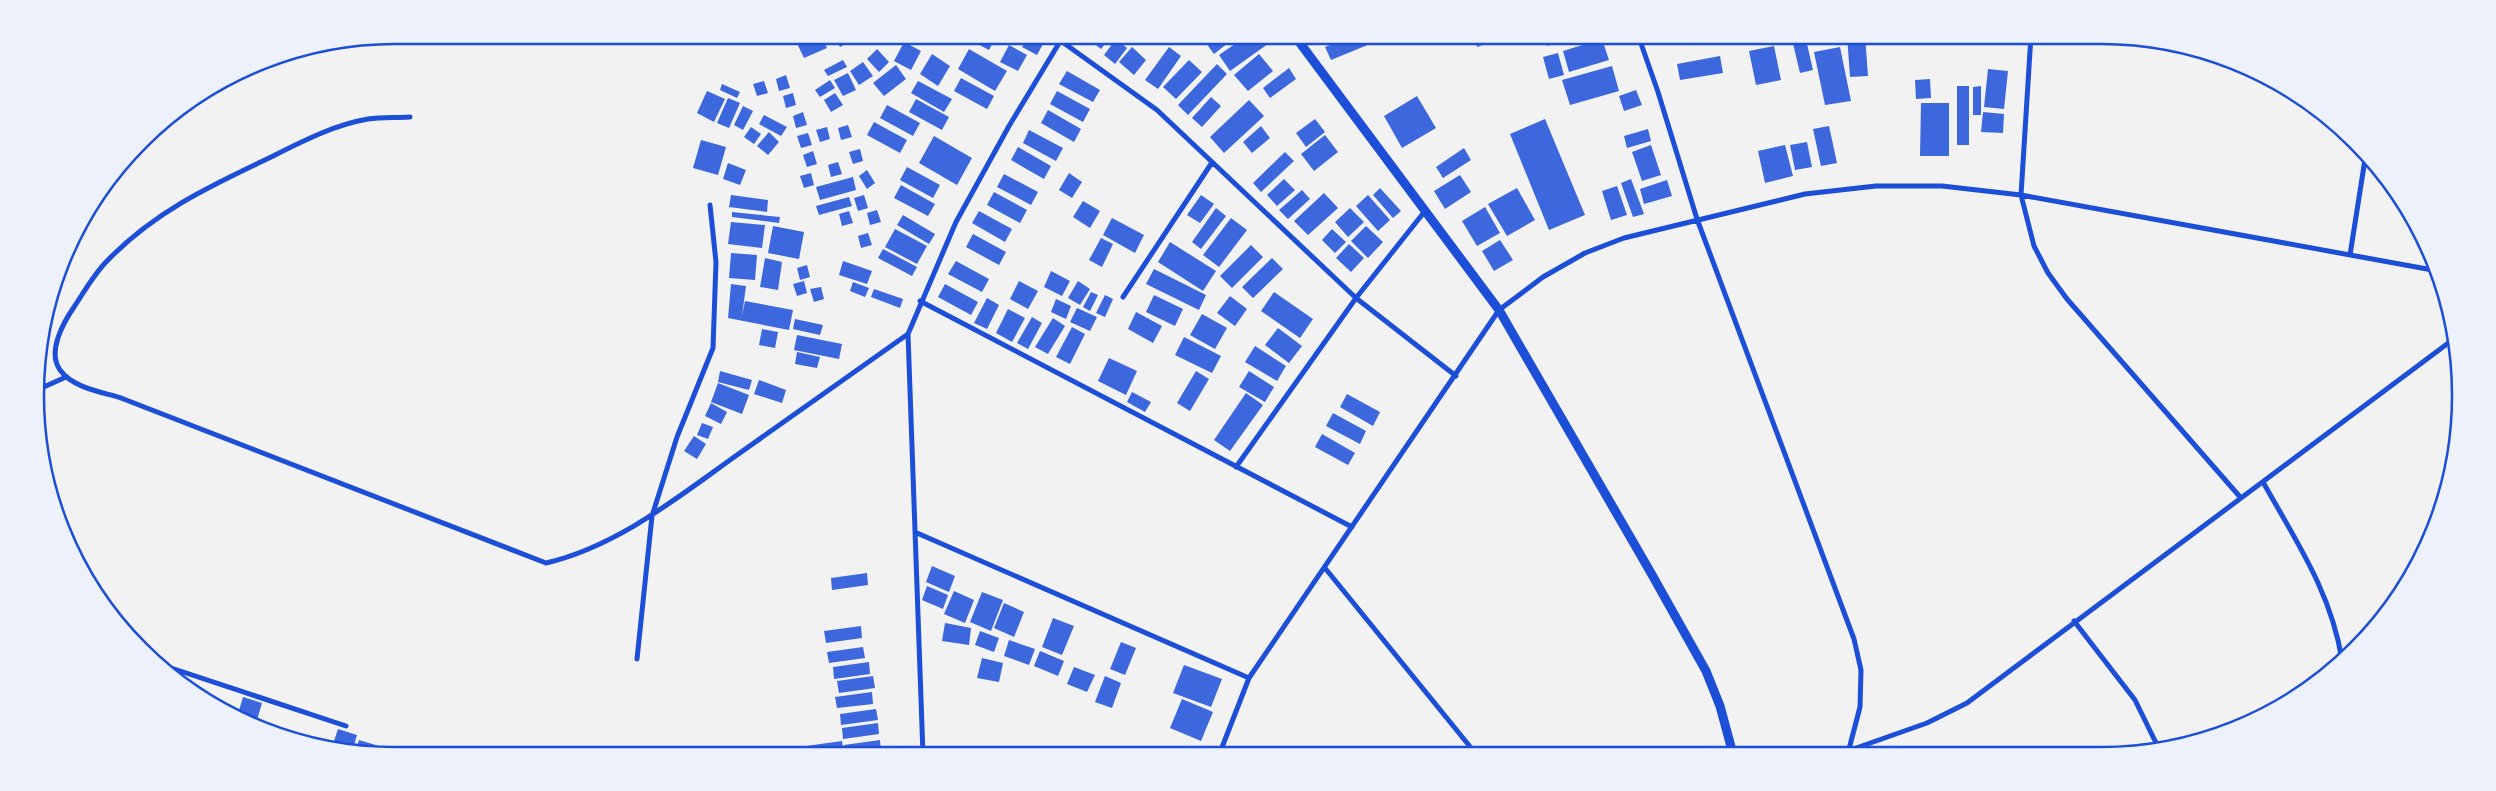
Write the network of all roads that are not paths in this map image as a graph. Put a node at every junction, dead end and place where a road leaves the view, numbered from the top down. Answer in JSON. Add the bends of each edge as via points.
{"nodes":[{"id":1,"x":1058,"y":44,"type":"edge"},
{"id":2,"x":1064,"y":44,"type":"edge"},
{"id":3,"x":1301,"y":44,"type":"edge"},
{"id":4,"x":1641,"y":44,"type":"edge"},
{"id":5,"x":2030,"y":44,"type":"edge"},
{"id":6,"x":410,"y":118,"type":"dead end"},
{"id":7,"x":2364,"y":163,"type":"edge"},
{"id":8,"x":1211,"y":164,"type":"junction"},
{"id":9,"x":2021,"y":194,"type":"junction"},
{"id":10,"x":710,"y":205,"type":"dead end"},
{"id":11,"x":1425,"y":211,"type":"junction"},
{"id":12,"x":1697,"y":219,"type":"junction"},
{"id":13,"x":2350,"y":255,"type":"junction"},
{"id":14,"x":2429,"y":269,"type":"edge"},
{"id":15,"x":1123,"y":296,"type":"dead end"},
{"id":16,"x":1356,"y":298,"type":"junction"},
{"id":17,"x":920,"y":302,"type":"junction"},
{"id":18,"x":1499,"y":310,"type":"junction"},
{"id":19,"x":908,"y":334,"type":"junction"},
{"id":20,"x":2448,"y":343,"type":"edge"},
{"id":21,"x":1456,"y":376,"type":"junction"},
{"id":22,"x":66,"y":377,"type":"junction"},
{"id":23,"x":44,"y":387,"type":"edge"},
{"id":24,"x":1236,"y":466,"type":"junction"},
{"id":25,"x":2263,"y":482,"type":"junction"},
{"id":26,"x":2241,"y":498,"type":"junction"},
{"id":27,"x":652,"y":516,"type":"junction"},
{"id":28,"x":1352,"y":527,"type":"junction"},
{"id":29,"x":917,"y":533,"type":"junction"},
{"id":30,"x":1326,"y":568,"type":"junction"},
{"id":31,"x":2074,"y":621,"type":"junction"},
{"id":32,"x":2341,"y":652,"type":"edge"},
{"id":33,"x":637,"y":659,"type":"dead end"},
{"id":34,"x":176,"y":670,"type":"edge"},
{"id":35,"x":1249,"y":678,"type":"junction"},
{"id":36,"x":346,"y":726,"type":"dead end"},
{"id":37,"x":2156,"y":742,"type":"edge"},
{"id":38,"x":923,"y":747,"type":"edge"},
{"id":39,"x":1221,"y":747,"type":"edge"},
{"id":40,"x":1470,"y":747,"type":"edge"},
{"id":41,"x":1731,"y":747,"type":"edge"},
{"id":42,"x":1850,"y":747,"type":"edge"},
{"id":43,"x":1863,"y":747,"type":"edge"}],
"edges":[{"from":1,"to":17,"type":"street","via":[[956,222]]},
{"from":2,"to":8,"type":"street","via":[[1157,110]]},
{"from":3,"to":11,"type":"street"},
{"from":4,"to":12,"type":"street"},
{"from":5,"to":9,"type":"street"},
{"from":6,"to":22,"type":"street","via":[[368,119],[320,133],[186,198],[158,217],[105,262],[70,313],[57,340],[55,353],[59,369]]},
{"from":7,"to":13,"type":"street"},
{"from":8,"to":15,"type":"street"},
{"from":8,"to":16,"type":"street"},
{"from":9,"to":12,"type":"street","via":[[1942,186],[1876,186],[1805,194]]},
{"from":9,"to":13,"type":"street"},
{"from":9,"to":26,"type":"street","via":[[2034,246],[2058,286]]},
{"from":10,"to":27,"type":"street","via":[[716,262],[713,348],[677,437]]},
{"from":11,"to":16,"type":"street"},
{"from":11,"to":18,"type":"street"},
{"from":12,"to":18,"type":"street","via":[[1624,238],[1585,253],[1543,277]]},
{"from":12,"to":42,"type":"street","via":[[1854,639],[1861,670],[1860,707]]},
{"from":13,"to":14,"type":"street"},
{"from":16,"to":21,"type":"street"},
{"from":16,"to":24,"type":"street"},
{"from":17,"to":19,"type":"street"},
{"from":17,"to":24,"type":"street"},
{"from":18,"to":21,"type":"street"},
{"from":18,"to":41,"type":"street","via":[[1687,636],[1720,706]]},
{"from":19,"to":27,"type":"street"},
{"from":19,"to":29,"type":"street"},
{"from":20,"to":25,"type":"street"},
{"from":21,"to":28,"type":"street"},
{"from":22,"to":23,"type":"street"},
{"from":22,"to":27,"type":"street","via":[[546,563],[568,558]]},
{"from":24,"to":28,"type":"street"},
{"from":25,"to":26,"type":"street"},
{"from":25,"to":32,"type":"street","via":[[2319,582],[2338,633]]},
{"from":26,"to":31,"type":"street"},
{"from":27,"to":33,"type":"street"},
{"from":28,"to":30,"type":"street"},
{"from":29,"to":35,"type":"street"},
{"from":29,"to":38,"type":"street"},
{"from":30,"to":35,"type":"street"},
{"from":30,"to":40,"type":"street"},
{"from":31,"to":37,"type":"street","via":[[2135,700]]},
{"from":31,"to":43,"type":"street","via":[[1947,716]]},
{"from":34,"to":36,"type":"street"},
{"from":35,"to":39,"type":"street"}]}
